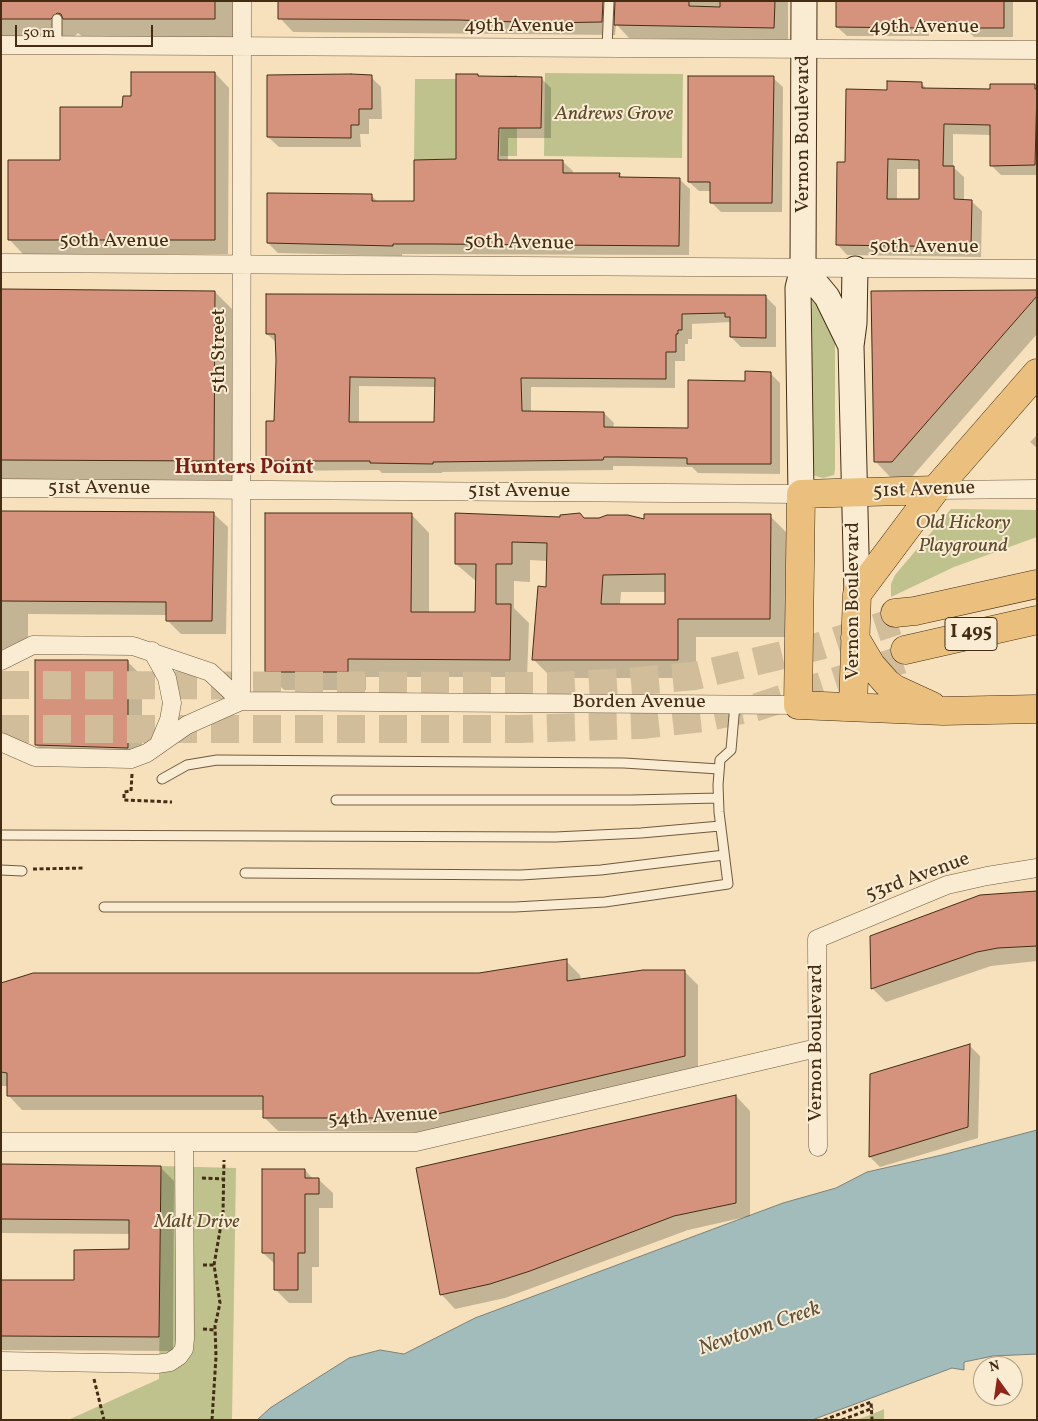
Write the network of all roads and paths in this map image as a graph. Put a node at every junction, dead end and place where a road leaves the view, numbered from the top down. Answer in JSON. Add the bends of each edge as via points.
{"nodes":[{"id":1,"x":242,"y":1,"type":"edge"},
{"id":2,"x":609,"y":1,"type":"edge"},
{"id":3,"x":804,"y":1,"type":"edge"},
{"id":4,"x":57,"y":19,"type":"dead end"},
{"id":5,"x":1,"y":45,"type":"edge"},
{"id":6,"x":57,"y":46,"type":"junction"},
{"id":7,"x":241,"y":47,"type":"junction"},
{"id":8,"x":607,"y":48,"type":"junction"},
{"id":9,"x":804,"y":48,"type":"junction"},
{"id":10,"x":1037,"y":50,"type":"edge"},
{"id":11,"x":1,"y":262,"type":"edge"},
{"id":12,"x":240,"y":263,"type":"junction"},
{"id":13,"x":803,"y":268,"type":"junction"},
{"id":14,"x":855,"y":269,"type":"junction"},
{"id":15,"x":1037,"y":269,"type":"edge"},
{"id":16,"x":851,"y":346,"type":"junction"},
{"id":17,"x":1037,"y":373,"type":"edge"},
{"id":18,"x":1,"y":488,"type":"edge"},
{"id":19,"x":1037,"y":489,"type":"edge"},
{"id":20,"x":240,"y":490,"type":"junction"},
{"id":21,"x":936,"y":490,"type":"junction"},
{"id":22,"x":854,"y":493,"type":"junction"},
{"id":23,"x":801,"y":494,"type":"junction"},
{"id":24,"x":1037,"y":584,"type":"edge"},
{"id":25,"x":857,"y":594,"type":"junction"},
{"id":26,"x":902,"y":615,"type":"tunnel mouth"},
{"id":27,"x":1037,"y":620,"type":"edge"},
{"id":28,"x":1037,"y":632,"type":"edge"},
{"id":29,"x":855,"y":638,"type":"junction"},
{"id":30,"x":152,"y":651,"type":"junction"},
{"id":31,"x":1,"y":661,"type":"edge"},
{"id":32,"x":241,"y":700,"type":"junction"},
{"id":33,"x":735,"y":703,"type":"junction"},
{"id":34,"x":798,"y":705,"type":"junction"},
{"id":35,"x":853,"y":707,"type":"junction"},
{"id":36,"x":1037,"y":709,"type":"edge"},
{"id":37,"x":943,"y":711,"type":"junction"},
{"id":38,"x":1,"y":742,"type":"edge"},
{"id":39,"x":158,"y":746,"type":"junction"},
{"id":40,"x":131,"y":759,"type":"junction"},
{"id":41,"x":719,"y":770,"type":"junction"},
{"id":42,"x":162,"y":779,"type":"dead end"},
{"id":43,"x":718,"y":798,"type":"junction"},
{"id":44,"x":336,"y":800,"type":"dead end"},
{"id":45,"x":172,"y":802,"type":"dead end"},
{"id":46,"x":720,"y":826,"type":"junction"},
{"id":47,"x":1,"y":835,"type":"edge"},
{"id":48,"x":724,"y":855,"type":"junction"},
{"id":49,"x":85,"y":868,"type":"dead end"},
{"id":50,"x":1037,"y":868,"type":"edge"},
{"id":51,"x":1,"y":870,"type":"edge"},
{"id":52,"x":22,"y":871,"type":"joint"},
{"id":53,"x":245,"y":873,"type":"dead end"},
{"id":54,"x":104,"y":907,"type":"dead end"},
{"id":55,"x":817,"y":939,"type":"joint"},
{"id":56,"x":817,"y":1048,"type":"junction"},
{"id":57,"x":1,"y":1142,"type":"edge"},
{"id":58,"x":184,"y":1143,"type":"junction"},
{"id":59,"x":818,"y":1147,"type":"dead end"},
{"id":60,"x":224,"y":1160,"type":"dead end"},
{"id":61,"x":202,"y":1178,"type":"dead end"},
{"id":62,"x":224,"y":1179,"type":"junction"},
{"id":63,"x":203,"y":1265,"type":"dead end"},
{"id":64,"x":214,"y":1265,"type":"junction"},
{"id":65,"x":203,"y":1330,"type":"dead end"},
{"id":66,"x":214,"y":1330,"type":"junction"},
{"id":67,"x":1,"y":1361,"type":"edge"},
{"id":68,"x":94,"y":1379,"type":"dead end"},
{"id":69,"x":873,"y":1408,"type":"junction"},
{"id":70,"x":104,"y":1420,"type":"edge"},
{"id":71,"x":212,"y":1420,"type":"edge"},
{"id":72,"x":824,"y":1420,"type":"edge"},
{"id":73,"x":842,"y":1420,"type":"edge"},
{"id":74,"x":872,"y":1420,"type":"edge"}],
"edges":[{"from":1,"to":7,"type":"street","name":"5th Street"},
{"from":2,"to":8,"type":"lane"},
{"from":3,"to":9,"type":"main road","name":"Vernon Boulevard"},
{"from":4,"to":6,"type":"lane"},
{"from":5,"to":6,"type":"street","name":"49th Avenue"},
{"from":6,"to":7,"type":"street","name":"49th Avenue"},
{"from":7,"to":8,"type":"street","name":"49th Avenue"},
{"from":7,"to":12,"type":"street","name":"5th Street"},
{"from":8,"to":9,"type":"street","name":"49th Avenue"},
{"from":9,"to":10,"type":"street","name":"49th Avenue"},
{"from":9,"to":13,"type":"main road","name":"Vernon Boulevard"},
{"from":11,"to":12,"type":"street","name":"50th Avenue"},
{"from":12,"to":13,"type":"street","name":"50th Avenue"},
{"from":12,"to":20,"type":"street","name":"5th Street"},
{"from":13,"to":14,"type":"street","name":"50th Avenue"},
{"from":13,"to":16,"type":"main road","name":"Vernon Boulevard","via":[[827,297]]},
{"from":13,"to":23,"type":"main road","name":"Vernon Boulevard","via":[[798,288]]},
{"from":14,"to":15,"type":"street","name":"50th Avenue"},
{"from":14,"to":16,"type":"main road"},
{"from":16,"to":22,"type":"main road","name":"Vernon Boulevard"},
{"from":17,"to":21,"type":"main road"},
{"from":18,"to":20,"type":"street","name":"51st Avenue"},
{"from":19,"to":21,"type":"street","name":"51st Avenue"},
{"from":20,"to":23,"type":"street","name":"51st Avenue"},
{"from":20,"to":32,"type":"street","name":"5th Street"},
{"from":21,"to":22,"type":"main road","name":"51st Avenue"},
{"from":21,"to":25,"type":"main road"},
{"from":22,"to":23,"type":"main road","name":"51st Avenue"},
{"from":22,"to":25,"type":"main road","name":"Vernon Boulevard"},
{"from":23,"to":34,"type":"main road","name":"Vernon Boulevard"},
{"from":24,"to":26,"type":"main road","number":"I 495"},
{"from":25,"to":29,"type":"main road","name":"Vernon Boulevard"},
{"from":27,"to":28,"type":"main road","number":"I 495","via":[[906,654]]},
{"from":29,"to":35,"type":"main road","name":"Vernon Boulevard"},
{"from":29,"to":37,"type":"main road","via":[[871,665],[887,683]]},
{"from":30,"to":31,"type":"street","via":[[119,645],[39,644],[26,647]]},
{"from":30,"to":32,"type":"street","via":[[210,672]]},
{"from":30,"to":39,"type":"street","via":[[166,678],[172,703],[170,720]]},
{"from":32,"to":33,"type":"street","name":"Borden Avenue"},
{"from":32,"to":39,"type":"street","name":"Borden Avenue","via":[[188,725]]},
{"from":33,"to":34,"type":"street","name":"Borden Avenue"},
{"from":33,"to":41,"type":"lane","via":[[731,750],[720,760]]},
{"from":34,"to":35,"type":"main road","name":"Borden Avenue"},
{"from":35,"to":37,"type":"main road","name":"Borden Avenue"},
{"from":36,"to":37,"type":"main road","name":"Borden Avenue"},
{"from":38,"to":40,"type":"street","name":"Borden Avenue","via":[[35,757]]},
{"from":39,"to":40,"type":"street","name":"Borden Avenue"},
{"from":40,"to":45,"type":"path","via":[[131,791],[124,792],[124,800]]},
{"from":41,"to":42,"type":"lane","via":[[624,763],[218,760],[186,765]]},
{"from":41,"to":43,"type":"lane"},
{"from":43,"to":44,"type":"lane"},
{"from":43,"to":46,"type":"lane"},
{"from":46,"to":47,"type":"lane","via":[[555,837]]},
{"from":46,"to":48,"type":"lane"},
{"from":48,"to":53,"type":"lane","via":[[601,870],[521,875]]},
{"from":48,"to":54,"type":"lane","via":[[728,884],[605,902],[484,907]]},
{"from":49,"to":52,"type":"path"},
{"from":50,"to":55,"type":"street","name":"53rd Avenue","via":[[947,886]]},
{"from":51,"to":52,"type":"lane"},
{"from":55,"to":56,"type":"street","name":"Vernon Boulevard"},
{"from":56,"to":58,"type":"street","name":"54th Avenue","via":[[432,1140]]},
{"from":56,"to":59,"type":"street","name":"Vernon Boulevard"},
{"from":57,"to":58,"type":"street","name":"54th Avenue"},
{"from":58,"to":67,"type":"street","via":[[184,1349],[170,1362],[157,1364]]},
{"from":60,"to":62,"type":"path"},
{"from":61,"to":62,"type":"path"},
{"from":62,"to":64,"type":"path","via":[[223,1213]]},
{"from":63,"to":64,"type":"path"},
{"from":64,"to":66,"type":"path","via":[[220,1303]]},
{"from":65,"to":66,"type":"path"},
{"from":66,"to":71,"type":"path","via":[[216,1356]]},
{"from":68,"to":70,"type":"path"},
{"from":69,"to":72,"type":"path","via":[[872,1402]]},
{"from":69,"to":73,"type":"path"},
{"from":69,"to":74,"type":"path"}]}
